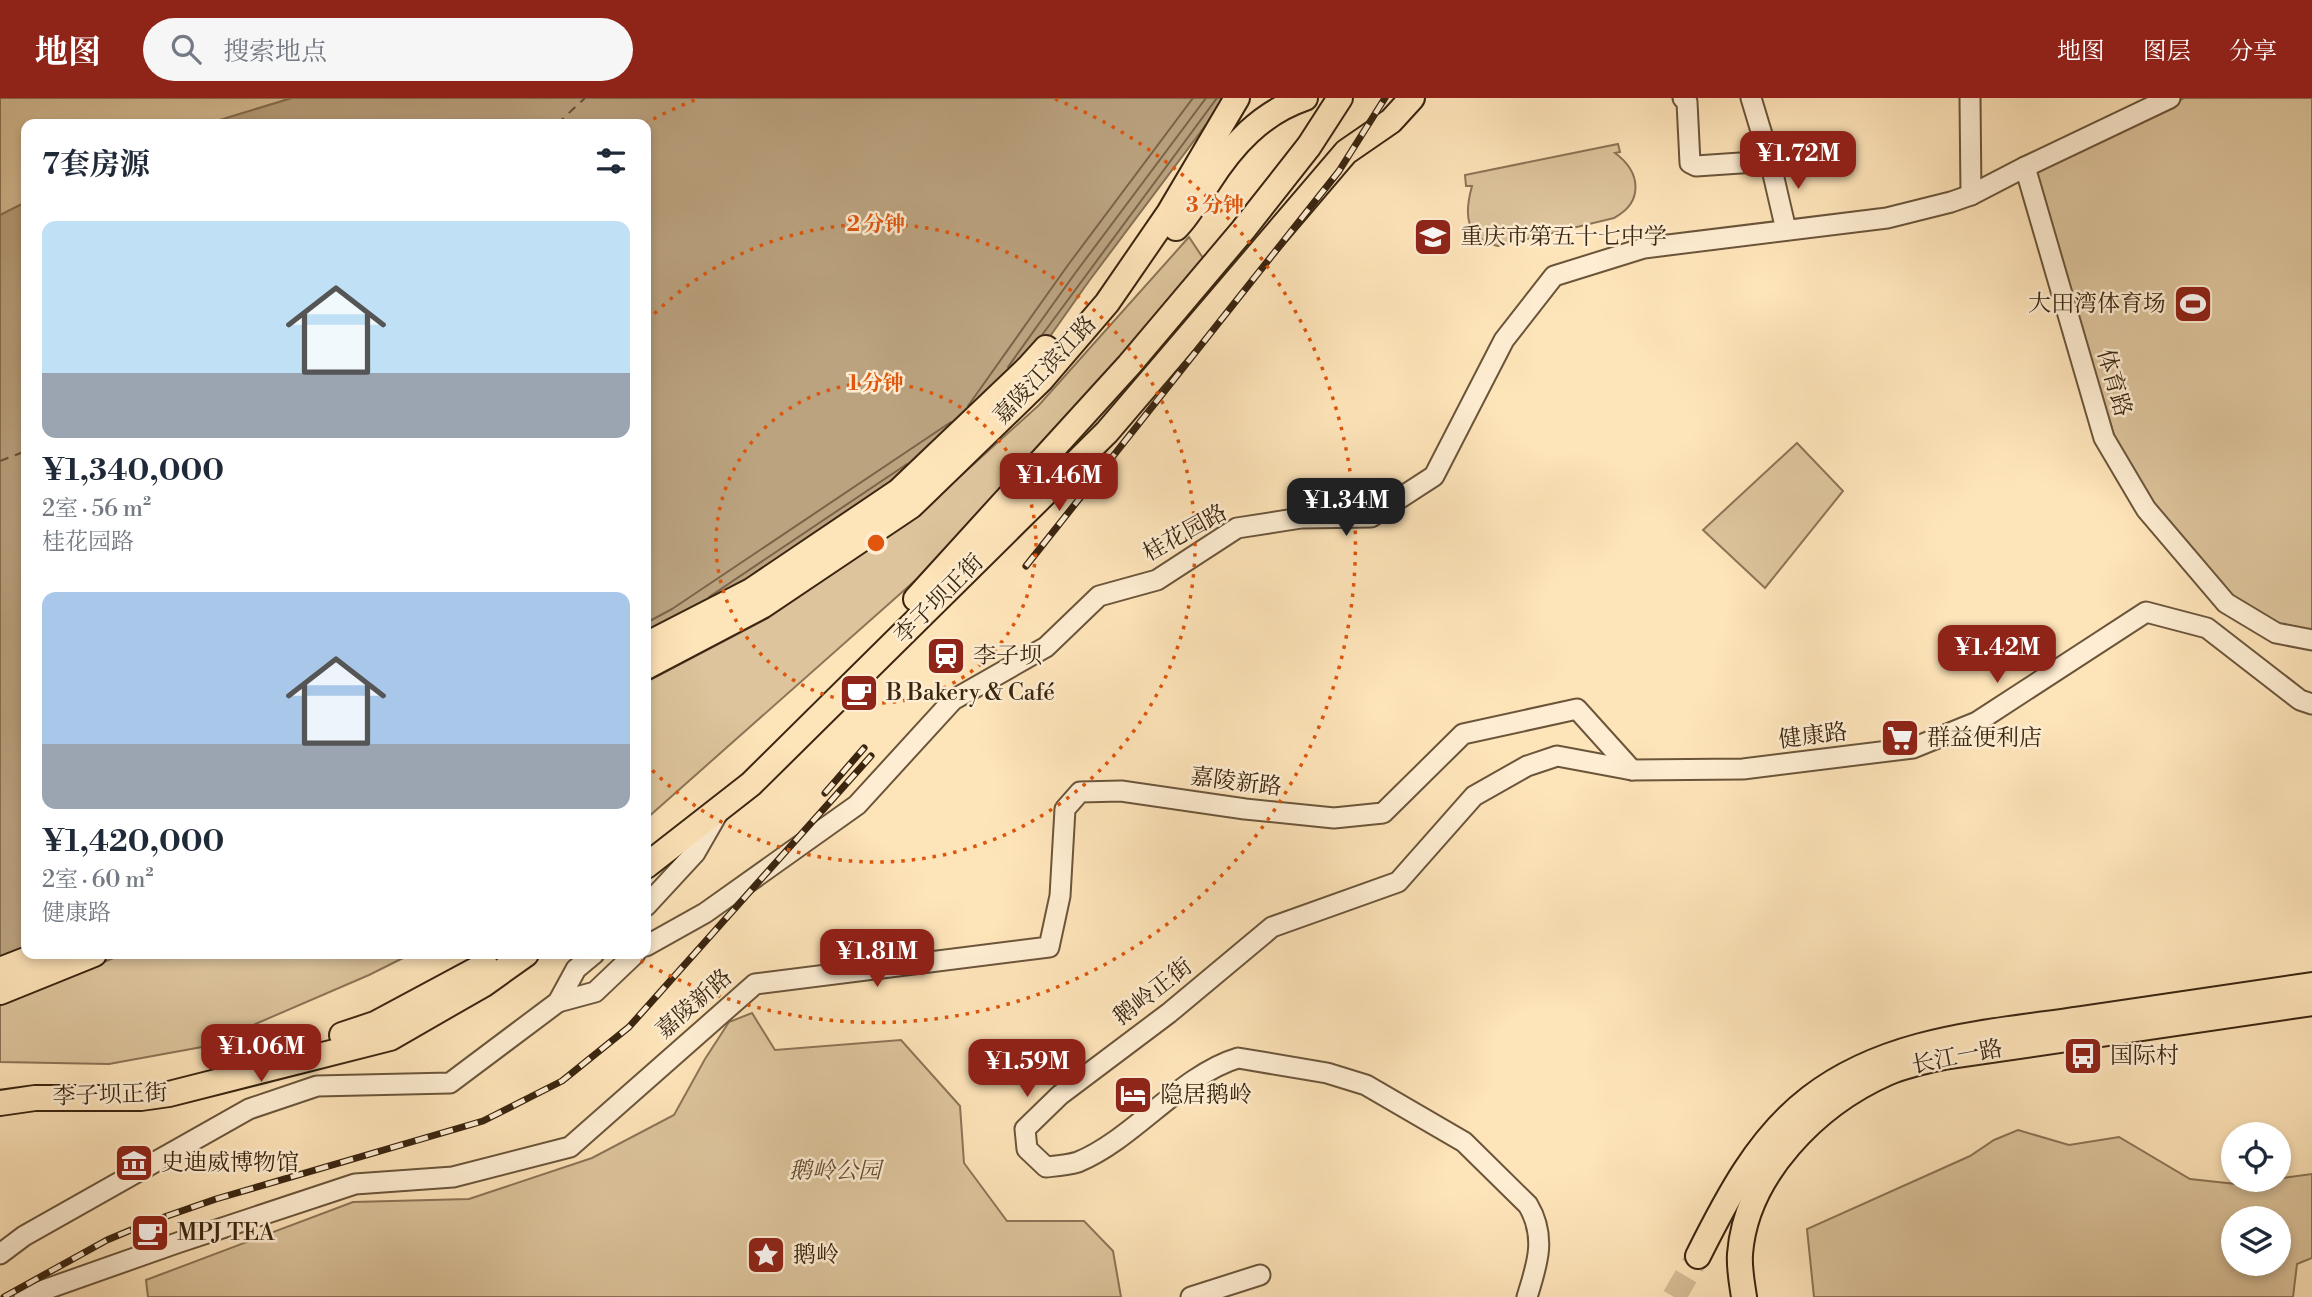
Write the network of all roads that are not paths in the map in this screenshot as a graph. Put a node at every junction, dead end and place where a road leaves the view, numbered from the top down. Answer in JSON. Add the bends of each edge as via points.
{"nodes":[{"id":1,"x":1219,"y":98,"type":"edge"},
{"id":2,"x":1237,"y":98,"type":"edge"},
{"id":3,"x":1305,"y":98,"type":"edge"},
{"id":4,"x":1340,"y":98,"type":"edge"},
{"id":5,"x":1412,"y":98,"type":"edge"},
{"id":6,"x":1683,"y":98,"type":"edge"},
{"id":7,"x":1751,"y":98,"type":"edge"},
{"id":8,"x":1970,"y":98,"type":"edge"},
{"id":9,"x":2170,"y":98,"type":"edge"},
{"id":10,"x":1770,"y":161,"type":"junction"},
{"id":11,"x":2025,"y":167,"type":"junction"},
{"id":12,"x":1972,"y":195,"type":"junction"},
{"id":13,"x":1786,"y":230,"type":"junction"},
{"id":14,"x":1107,"y":303,"type":"junction"},
{"id":15,"x":2312,"y":640,"type":"edge"},
{"id":16,"x":651,"y":642,"type":"edge"},
{"id":17,"x":651,"y":664,"type":"edge"},
{"id":18,"x":2312,"y":704,"type":"edge"},
{"id":19,"x":1632,"y":770,"type":"junction"},
{"id":20,"x":721,"y":809,"type":"junction"},
{"id":21,"x":651,"y":841,"type":"edge"},
{"id":22,"x":651,"y":862,"type":"edge"},
{"id":23,"x":651,"y":901,"type":"edge"},
{"id":24,"x":651,"y":944,"type":"edge"},
{"id":25,"x":28,"y":959,"type":"edge"},
{"id":26,"x":82,"y":959,"type":"edge"},
{"id":27,"x":492,"y":959,"type":"edge"},
{"id":28,"x":519,"y":959,"type":"edge"},
{"id":29,"x":588,"y":959,"type":"edge"},
{"id":30,"x":630,"y":959,"type":"edge"},
{"id":31,"x":0,"y":970,"type":"edge"},
{"id":32,"x":2312,"y":985,"type":"edge"},
{"id":33,"x":0,"y":992,"type":"edge"},
{"id":34,"x":558,"y":1002,"type":"junction"},
{"id":35,"x":2312,"y":1003,"type":"edge"},
{"id":36,"x":0,"y":1087,"type":"edge"},
{"id":37,"x":0,"y":1103,"type":"edge"},
{"id":38,"x":0,"y":1254,"type":"edge"},
{"id":39,"x":1260,"y":1275,"type":"dead end"},
{"id":40,"x":1742,"y":1287,"type":"edge"},
{"id":41,"x":24,"y":1297,"type":"edge"},
{"id":42,"x":1191,"y":1297,"type":"edge"},
{"id":43,"x":1527,"y":1297,"type":"edge"}],
"edges":[{"from":1,"to":16,"type":"main road","name":"嘉陵江滨江路","via":[[1161,203],[1028,369],[899,491],[751,592]]},
{"from":2,"to":14,"type":"main road","name":"嘉陵江滨江路","via":[[1169,213]]},
{"from":3,"to":14,"type":"main road","via":[[1245,134],[1182,222]]},
{"from":4,"to":21,"type":"main road","name":"李子坝正街","via":[[1301,157],[1243,230],[1129,365],[933,582],[786,731]]},
{"from":5,"to":20,"type":"main road","name":"李子坝正街","via":[[1391,121],[1346,152],[1107,432]]},
{"from":6,"to":10,"type":"street","via":[[1687,102],[1690,163]]},
{"from":7,"to":10,"type":"street"},
{"from":8,"to":12,"type":"street"},
{"from":9,"to":11,"type":"street"},
{"from":10,"to":13,"type":"street"},
{"from":11,"to":12,"type":"street","name":"桂花园路"},
{"from":11,"to":15,"type":"street","name":"体育路","via":[[2104,438],[2146,509],[2226,603],[2276,633]]},
{"from":12,"to":13,"type":"street","name":"桂花园路","via":[[1887,218]]},
{"from":13,"to":24,"type":"street","name":"桂花园路","via":[[1644,248],[1554,276],[1504,340],[1434,476],[1371,517],[1301,518],[1237,528],[1157,580],[1099,596],[1046,647],[953,700],[857,805],[705,913]]},
{"from":14,"to":17,"type":"main road","name":"嘉陵江滨江路","via":[[1041,380],[911,506],[762,606]]},
{"from":18,"to":19,"type":"street","name":"健康路","via":[[2300,700],[2207,628],[2146,612],[1976,722],[1913,748],[1743,769]]},
{"from":19,"to":41,"type":"street","name":"嘉陵新路","via":[[1577,709],[1463,734],[1383,813],[1334,818],[1121,790],[1080,792],[1065,809],[1060,896],[1049,947],[755,984],[570,1147],[453,1177],[355,1184]]},
{"from":19,"to":43,"type":"street","name":"鹅岭正街","via":[[1557,756],[1527,766],[1474,796],[1398,882],[1272,927],[1060,1095],[1025,1129],[1027,1149],[1046,1167],[1076,1163],[1203,1076],[1238,1058],[1327,1073],[1366,1085],[1464,1142],[1528,1206],[1535,1217],[1540,1246]]},
{"from":20,"to":22,"type":"main road","name":"李子坝正街"},
{"from":20,"to":23,"type":"street","via":[[695,853]]},
{"from":25,"to":31,"type":"main road"},
{"from":26,"to":33,"type":"main road"},
{"from":27,"to":36,"type":"main road","name":"李子坝正街","via":[[375,1024],[305,1048],[166,1079]]},
{"from":28,"to":37,"type":"main road","name":"李子坝正街","via":[[390,1038],[169,1094]]},
{"from":29,"to":34,"type":"street","via":[[576,969]]},
{"from":30,"to":34,"type":"street","via":[[595,992]]},
{"from":32,"to":40,"type":"main road","name":"长江一路","via":[[1943,1039],[1855,1070],[1811,1097],[1773,1132],[1737,1183],[1698,1256],[1711,1244],[1732,1248]]},
{"from":34,"to":38,"type":"street","via":[[450,1083],[317,1086],[249,1109]]},
{"from":35,"to":40,"type":"main road","name":"长江一路","via":[[1944,1057],[1889,1072],[1822,1113],[1777,1163],[1748,1217],[1740,1254]]},
{"from":39,"to":42,"type":"street"}]}
